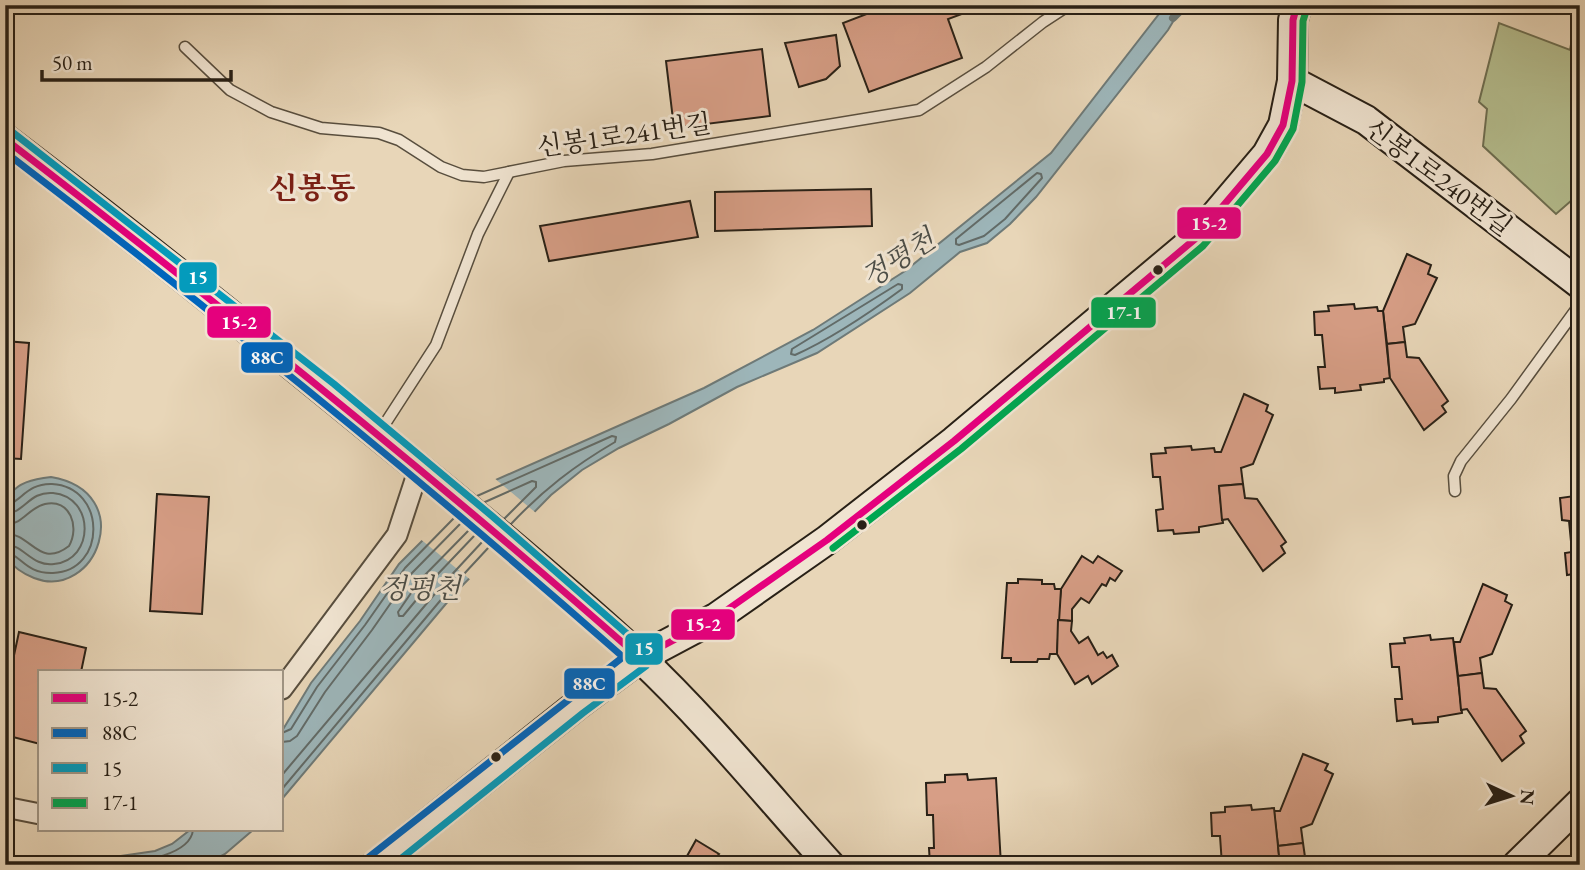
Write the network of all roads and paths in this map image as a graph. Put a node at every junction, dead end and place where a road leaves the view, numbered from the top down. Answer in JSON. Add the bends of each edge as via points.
{"nodes":[{"id":1,"x":1069,"y":5,"type":"edge"},
{"id":2,"x":1297,"y":5,"type":"edge"},
{"id":3,"x":185,"y":47,"type":"dead end"},
{"id":4,"x":1292,"y":81,"type":"junction"},
{"id":5,"x":5,"y":139,"type":"edge"},
{"id":6,"x":509,"y":173,"type":"junction"},
{"id":7,"x":1580,"y":284,"type":"edge"},
{"id":8,"x":1580,"y":304,"type":"edge"},
{"id":9,"x":379,"y":433,"type":"junction"},
{"id":10,"x":423,"y":471,"type":"junction"},
{"id":11,"x":1455,"y":491,"type":"dead end"},
{"id":12,"x":640,"y":658,"type":"junction"},
{"id":13,"x":284,"y":686,"type":"edge"},
{"id":14,"x":1580,"y":803,"type":"edge"},
{"id":15,"x":5,"y":807,"type":"edge"},
{"id":16,"x":38,"y":814,"type":"edge"},
{"id":17,"x":376,"y":865,"type":"edge"},
{"id":18,"x":830,"y":865,"type":"edge"},
{"id":19,"x":1517,"y":865,"type":"edge"}],
"edges":[{"from":1,"to":6,"type":"lane","name":"신봉1로241번길","via":[[919,110],[652,153],[564,161]]},
{"from":2,"to":4,"type":"street"},
{"from":3,"to":6,"type":"lane","name":"신봉1로241번길","via":[[230,90],[271,112],[321,128],[379,133],[462,175]]},
{"from":4,"to":7,"type":"street","name":"신봉1로240번길","via":[[1366,120]]},
{"from":4,"to":12,"type":"street","via":[[1283,125],[1267,154],[1195,239],[954,441],[827,540],[717,617]]},
{"from":5,"to":9,"type":"street"},
{"from":6,"to":9,"type":"lane","via":[[478,234],[436,345]]},
{"from":8,"to":11,"type":"lane","via":[[1461,461],[1454,476]]},
{"from":9,"to":10,"type":"street"},
{"from":10,"to":12,"type":"street"},
{"from":10,"to":13,"type":"street","via":[[397,535]]},
{"from":12,"to":17,"type":"street"},
{"from":12,"to":18,"type":"street"},
{"from":14,"to":19,"type":"street"},
{"from":15,"to":16,"type":"street"}]}
